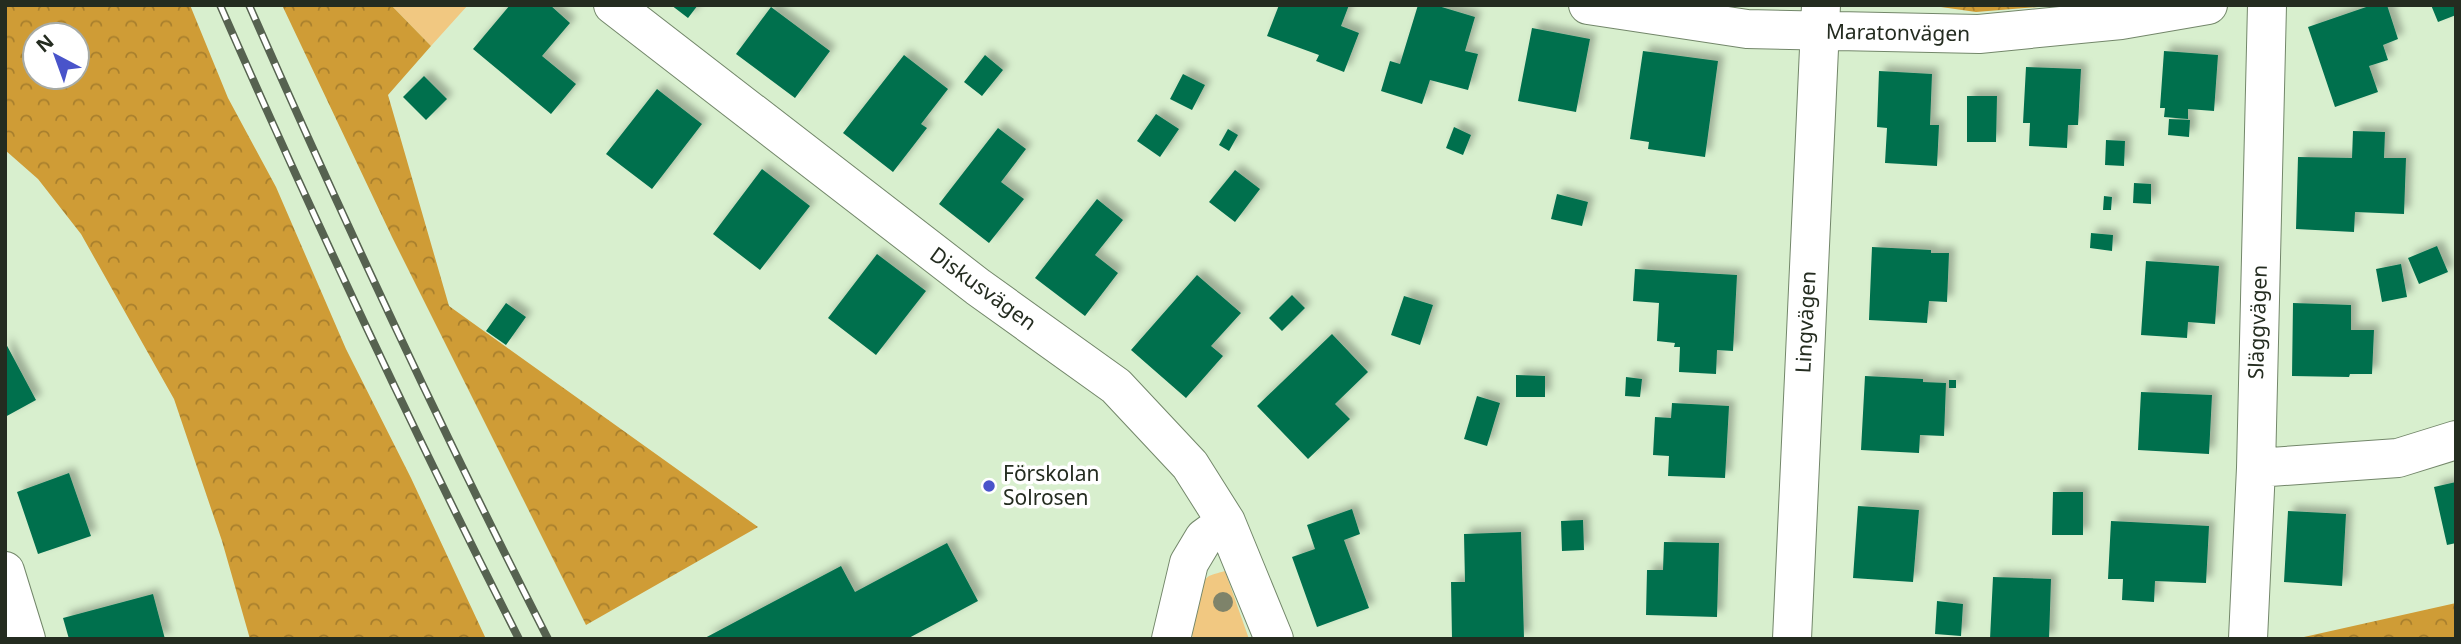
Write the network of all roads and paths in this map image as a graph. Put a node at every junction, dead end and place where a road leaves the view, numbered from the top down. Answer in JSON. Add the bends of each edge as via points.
{"nodes":[{"id":1,"x":613,"y":5,"type":"edge"},
{"id":2,"x":1588,"y":5,"type":"edge"},
{"id":3,"x":2208,"y":5,"type":"edge"},
{"id":4,"x":2267,"y":5,"type":"edge"},
{"id":5,"x":1821,"y":18,"type":"edge"},
{"id":6,"x":2456,"y":440,"type":"edge"},
{"id":7,"x":2256,"y":468,"type":"junction"},
{"id":8,"x":1226,"y":522,"type":"junction"},
{"id":9,"x":5,"y":571,"type":"edge"},
{"id":10,"x":26,"y":639,"type":"edge"},
{"id":11,"x":1171,"y":639,"type":"edge"},
{"id":12,"x":1274,"y":639,"type":"edge"},
{"id":13,"x":1792,"y":639,"type":"edge"},
{"id":14,"x":2248,"y":639,"type":"edge"}],
"edges":[{"from":1,"to":8,"type":"street","name":"Diskusvägen","via":[[978,287],[1116,386],[1190,465]]},
{"from":2,"to":5,"type":"street","name":"Maratonvägen","via":[[1747,29]]},
{"from":3,"to":5,"type":"street","name":"Maratonvägen","via":[[2121,20],[1979,34],[1864,30]]},
{"from":4,"to":7,"type":"street","name":"Släggvägen"},
{"from":5,"to":13,"type":"street","name":"Lingvägen"},
{"from":6,"to":7,"type":"street","via":[[2398,458]]},
{"from":7,"to":14,"type":"street","name":"Släggvägen"},
{"from":8,"to":11,"type":"street","via":[[1204,538],[1189,563]]},
{"from":8,"to":12,"type":"street","name":"Diskusvägen"},
{"from":9,"to":10,"type":"street"}]}
